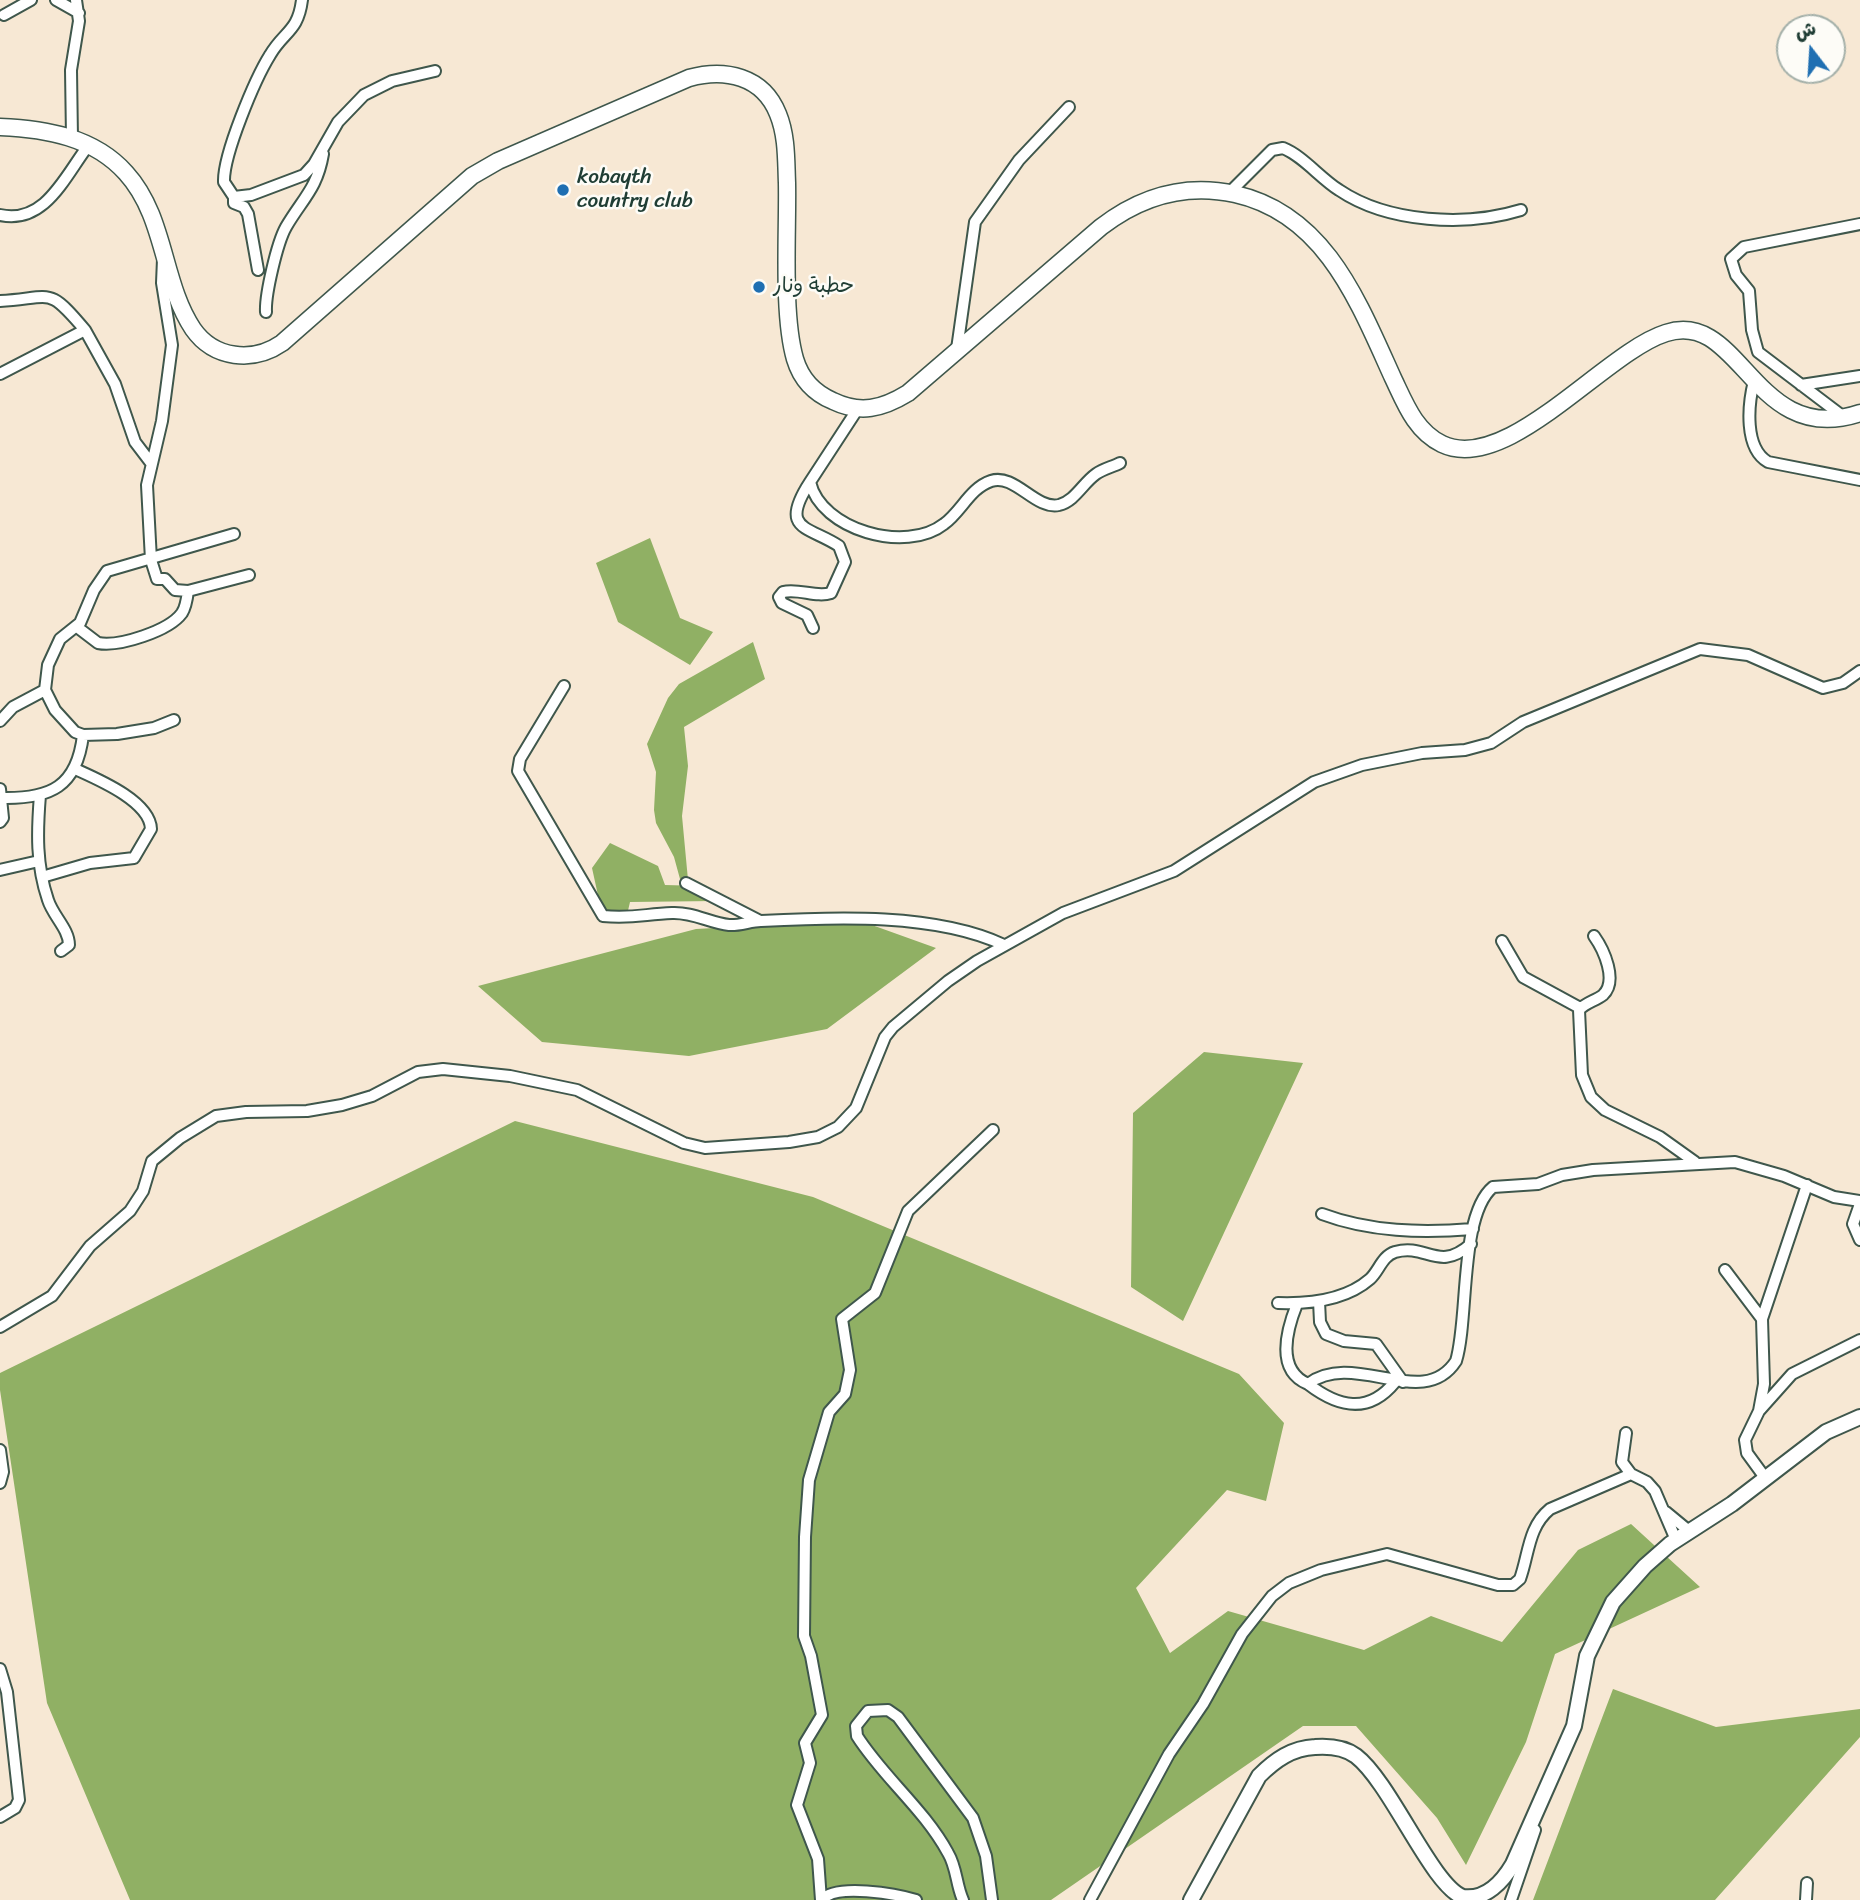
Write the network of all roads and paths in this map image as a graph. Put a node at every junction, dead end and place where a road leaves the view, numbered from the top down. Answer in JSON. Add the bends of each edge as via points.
{"nodes":[{"id":1,"x":31,"y":0,"type":"edge"},
{"id":2,"x":56,"y":0,"type":"edge"},
{"id":3,"x":76,"y":0,"type":"edge"},
{"id":4,"x":302,"y":0,"type":"edge"},
{"id":5,"x":79,"y":13,"type":"junction"},
{"id":6,"x":4,"y":15,"type":"dead end"},
{"id":7,"x":435,"y":71,"type":"dead end"},
{"id":8,"x":1069,"y":107,"type":"dead end"},
{"id":9,"x":0,"y":127,"type":"edge"},
{"id":10,"x":72,"y":138,"type":"junction"},
{"id":11,"x":325,"y":141,"type":"junction"},
{"id":12,"x":88,"y":146,"type":"junction"},
{"id":13,"x":1230,"y":193,"type":"junction"},
{"id":14,"x":234,"y":197,"type":"junction"},
{"id":15,"x":1521,"y":211,"type":"dead end"},
{"id":16,"x":0,"y":215,"type":"edge"},
{"id":17,"x":1860,"y":224,"type":"edge"},
{"id":18,"x":164,"y":249,"type":"junction"},
{"id":19,"x":257,"y":270,"type":"dead end"},
{"id":20,"x":0,"y":301,"type":"edge"},
{"id":21,"x":266,"y":312,"type":"dead end"},
{"id":22,"x":85,"y":330,"type":"junction"},
{"id":23,"x":957,"y":349,"type":"junction"},
{"id":24,"x":0,"y":374,"type":"edge"},
{"id":25,"x":1860,"y":376,"type":"edge"},
{"id":26,"x":1754,"y":381,"type":"junction"},
{"id":27,"x":1801,"y":385,"type":"junction"},
{"id":28,"x":857,"y":410,"type":"junction"},
{"id":29,"x":1852,"y":416,"type":"edge"},
{"id":30,"x":151,"y":463,"type":"junction"},
{"id":31,"x":1120,"y":463,"type":"dead end"},
{"id":32,"x":1860,"y":480,"type":"edge"},
{"id":33,"x":810,"y":482,"type":"junction"},
{"id":34,"x":234,"y":534,"type":"dead end"},
{"id":35,"x":151,"y":560,"type":"junction"},
{"id":36,"x":249,"y":575,"type":"dead end"},
{"id":37,"x":188,"y":591,"type":"junction"},
{"id":38,"x":77,"y":627,"type":"junction"},
{"id":39,"x":813,"y":628,"type":"dead end"},
{"id":40,"x":1860,"y":671,"type":"edge"},
{"id":41,"x":564,"y":686,"type":"dead end"},
{"id":42,"x":45,"y":690,"type":"junction"},
{"id":43,"x":174,"y":720,"type":"dead end"},
{"id":44,"x":0,"y":721,"type":"edge"},
{"id":45,"x":83,"y":735,"type":"junction"},
{"id":46,"x":75,"y":769,"type":"junction"},
{"id":47,"x":1,"y":793,"type":"edge"},
{"id":48,"x":40,"y":795,"type":"junction"},
{"id":49,"x":0,"y":822,"type":"edge"},
{"id":50,"x":38,"y":860,"type":"junction"},
{"id":51,"x":0,"y":870,"type":"edge"},
{"id":52,"x":41,"y":877,"type":"junction"},
{"id":53,"x":686,"y":883,"type":"dead end"},
{"id":54,"x":760,"y":921,"type":"junction"},
{"id":55,"x":1594,"y":936,"type":"dead end"},
{"id":56,"x":1503,"y":941,"type":"dead end"},
{"id":57,"x":1004,"y":945,"type":"junction"},
{"id":58,"x":61,"y":951,"type":"dead end"},
{"id":59,"x":1580,"y":1008,"type":"junction"},
{"id":60,"x":993,"y":1130,"type":"dead end"},
{"id":61,"x":1695,"y":1162,"type":"junction"},
{"id":62,"x":1807,"y":1185,"type":"junction"},
{"id":63,"x":1860,"y":1203,"type":"edge"},
{"id":64,"x":1322,"y":1214,"type":"dead end"},
{"id":65,"x":1474,"y":1229,"type":"junction"},
{"id":66,"x":1860,"y":1240,"type":"edge"},
{"id":67,"x":1471,"y":1244,"type":"junction"},
{"id":68,"x":1725,"y":1270,"type":"dead end"},
{"id":69,"x":1319,"y":1301,"type":"junction"},
{"id":70,"x":1278,"y":1303,"type":"dead end"},
{"id":71,"x":1297,"y":1304,"type":"junction"},
{"id":72,"x":1762,"y":1320,"type":"junction"},
{"id":73,"x":0,"y":1327,"type":"edge"},
{"id":74,"x":1860,"y":1340,"type":"edge"},
{"id":75,"x":1399,"y":1382,"type":"junction"},
{"id":76,"x":1308,"y":1384,"type":"junction"},
{"id":77,"x":1759,"y":1411,"type":"junction"},
{"id":78,"x":1860,"y":1417,"type":"edge"},
{"id":79,"x":1626,"y":1433,"type":"dead end"},
{"id":80,"x":0,"y":1450,"type":"edge"},
{"id":81,"x":1631,"y":1475,"type":"junction"},
{"id":82,"x":1766,"y":1479,"type":"junction"},
{"id":83,"x":0,"y":1483,"type":"edge"},
{"id":84,"x":1664,"y":1509,"type":"junction"},
{"id":85,"x":1689,"y":1531,"type":"junction"},
{"id":86,"x":1676,"y":1540,"type":"junction"},
{"id":87,"x":0,"y":1669,"type":"edge"},
{"id":88,"x":1579,"y":1712,"type":"junction"},
{"id":89,"x":0,"y":1817,"type":"edge"},
{"id":90,"x":1807,"y":1883,"type":"dead end"},
{"id":91,"x":822,"y":1900,"type":"edge"},
{"id":92,"x":916,"y":1900,"type":"edge"},
{"id":93,"x":963,"y":1900,"type":"edge"},
{"id":94,"x":992,"y":1900,"type":"edge"},
{"id":95,"x":1090,"y":1900,"type":"edge"},
{"id":96,"x":1191,"y":1900,"type":"edge"},
{"id":97,"x":1511,"y":1900,"type":"edge"},
{"id":98,"x":1806,"y":1900,"type":"edge"}],
"edges":[{"from":1,"to":6,"type":"street"},
{"from":2,"to":5,"type":"street"},
{"from":3,"to":5,"type":"street"},
{"from":4,"to":14,"type":"street","via":[[298,23],[270,55],[233,137],[223,175],[225,187]]},
{"from":5,"to":10,"type":"street","via":[[71,70]]},
{"from":7,"to":11,"type":"street","via":[[371,90]]},
{"from":8,"to":23,"type":"street","via":[[1019,160],[975,222]]},
{"from":9,"to":10,"type":"main road"},
{"from":10,"to":12,"type":"main road"},
{"from":11,"to":14,"type":"street","via":[[304,174]]},
{"from":11,"to":21,"type":"street","via":[[319,179],[285,229],[275,256]]},
{"from":12,"to":16,"type":"street","via":[[39,211],[20,217]]},
{"from":12,"to":18,"type":"main road","via":[[134,183]]},
{"from":13,"to":15,"type":"street","via":[[1268,154],[1283,148],[1339,190],[1379,209],[1468,219]]},
{"from":13,"to":23,"type":"main road","via":[[1176,192],[1128,208]]},
{"from":13,"to":26,"type":"main road","via":[[1275,208],[1316,238],[1334,261],[1412,418],[1442,444],[1464,450],[1484,447],[1515,433],[1642,344],[1668,332],[1689,330],[1710,336]]},
{"from":14,"to":19,"type":"street","via":[[234,203],[248,214]]},
{"from":17,"to":27,"type":"street","via":[[1744,247],[1731,259],[1735,275],[1749,291],[1758,352]]},
{"from":18,"to":28,"type":"main road","via":[[187,317],[201,338],[231,354],[262,354],[282,343],[446,196],[486,167],[689,78],[731,74],[764,92],[782,125],[795,359],[807,384],[817,393]]},
{"from":18,"to":30,"type":"street","via":[[162,284],[172,334],[171,365]]},
{"from":20,"to":22,"type":"street","via":[[49,296],[62,303]]},
{"from":22,"to":24,"type":"street"},
{"from":22,"to":30,"type":"street","via":[[115,384],[135,442]]},
{"from":23,"to":28,"type":"main road","via":[[893,402]]},
{"from":25,"to":27,"type":"street"},
{"from":26,"to":29,"type":"main road","via":[[1782,407],[1801,416],[1820,420]]},
{"from":26,"to":32,"type":"street","via":[[1752,436],[1760,457]]},
{"from":27,"to":29,"type":"street"},
{"from":28,"to":33,"type":"street"},
{"from":30,"to":35,"type":"street","via":[[147,485]]},
{"from":31,"to":33,"type":"street","via":[[1097,473],[1059,505],[993,480],[945,524],[920,535],[864,531],[831,515],[816,500]]},
{"from":33,"to":39,"type":"street","via":[[799,502],[799,519],[810,534],[839,547],[845,562],[831,593],[794,590],[779,597],[807,615]]},
{"from":34,"to":35,"type":"street"},
{"from":35,"to":37,"type":"street","via":[[157,579],[165,579],[175,590]]},
{"from":35,"to":38,"type":"street","via":[[103,574]]},
{"from":36,"to":37,"type":"street"},
{"from":37,"to":38,"type":"street","via":[[186,606],[178,617],[128,640],[98,643]]},
{"from":38,"to":42,"type":"street","via":[[57,644]]},
{"from":40,"to":57,"type":"street","via":[[1843,683],[1823,688],[1748,655],[1711,648],[1689,651],[1523,722],[1491,743],[1362,765],[1314,782],[1174,871],[1063,913]]},
{"from":41,"to":54,"type":"street","via":[[520,759],[518,771],[603,916],[631,919],[671,913],[729,925]]},
{"from":42,"to":44,"type":"street","via":[[13,707]]},
{"from":42,"to":45,"type":"street","via":[[66,725]]},
{"from":43,"to":45,"type":"street","via":[[136,732]]},
{"from":45,"to":46,"type":"street"},
{"from":46,"to":48,"type":"street","via":[[58,788]]},
{"from":46,"to":52,"type":"street","via":[[129,798],[150,820],[152,829],[134,858],[90,863]]},
{"from":47,"to":48,"type":"street"},
{"from":47,"to":49,"type":"street"},
{"from":48,"to":50,"type":"street"},
{"from":50,"to":51,"type":"street"},
{"from":50,"to":52,"type":"street"},
{"from":52,"to":58,"type":"street","via":[[53,914],[68,937],[69,945]]},
{"from":53,"to":54,"type":"street"},
{"from":54,"to":57,"type":"street","via":[[899,920],[960,928]]},
{"from":55,"to":59,"type":"street","via":[[1610,983],[1603,994]]},
{"from":56,"to":59,"type":"street","via":[[1523,977]]},
{"from":57,"to":73,"type":"street","via":[[948,981],[893,1027],[856,1108],[838,1127],[808,1139],[705,1148],[684,1143],[577,1090],[443,1069],[418,1072],[372,1096],[342,1105],[216,1116],[152,1161],[143,1191],[130,1211],[90,1246],[52,1296]]},
{"from":59,"to":61,"type":"street","via":[[1582,1075],[1591,1097],[1605,1110],[1660,1137]]},
{"from":60,"to":91,"type":"street","via":[[908,1211],[875,1293],[842,1319],[850,1370],[845,1394],[829,1412],[809,1480],[805,1537],[804,1636],[822,1715],[805,1743],[810,1763],[797,1805],[818,1859]]},
{"from":61,"to":62,"type":"street","via":[[1735,1162]]},
{"from":61,"to":65,"type":"street","via":[[1576,1172],[1538,1184],[1493,1187],[1482,1202]]},
{"from":62,"to":63,"type":"street"},
{"from":62,"to":72,"type":"street"},
{"from":63,"to":66,"type":"street","via":[[1853,1224]]},
{"from":64,"to":65,"type":"street","via":[[1372,1228]]},
{"from":65,"to":67,"type":"street"},
{"from":67,"to":69,"type":"street","via":[[1458,1255],[1443,1259],[1397,1252],[1364,1284]]},
{"from":67,"to":75,"type":"street","via":[[1455,1361],[1439,1377]]},
{"from":68,"to":72,"type":"street"},
{"from":69,"to":71,"type":"street"},
{"from":69,"to":75,"type":"street","via":[[1326,1335],[1377,1344]]},
{"from":70,"to":71,"type":"street"},
{"from":71,"to":76,"type":"street","via":[[1287,1357],[1296,1377]]},
{"from":72,"to":77,"type":"street"},
{"from":74,"to":77,"type":"street","via":[[1792,1374]]},
{"from":75,"to":76,"type":"street","via":[[1343,1371]]},
{"from":75,"to":76,"type":"street","via":[[1382,1396],[1358,1404],[1336,1402]]},
{"from":77,"to":82,"type":"street","via":[[1745,1446]]},
{"from":78,"to":82,"type":"street","via":[[1826,1432]]},
{"from":79,"to":81,"type":"street","via":[[1622,1462]]},
{"from":80,"to":83,"type":"street"},
{"from":81,"to":84,"type":"street","via":[[1647,1482]]},
{"from":81,"to":95,"type":"street","via":[[1560,1503],[1541,1516],[1520,1579],[1513,1585],[1498,1585],[1387,1553],[1313,1573],[1272,1596],[1242,1634],[1162,1766]]},
{"from":82,"to":85,"type":"street"},
{"from":84,"to":85,"type":"street"},
{"from":84,"to":86,"type":"street"},
{"from":85,"to":86,"type":"street"},
{"from":86,"to":88,"type":"street","via":[[1613,1602],[1587,1656]]},
{"from":87,"to":89,"type":"street","via":[[7,1692],[19,1800]]},
{"from":88,"to":96,"type":"street","via":[[1513,1864],[1486,1894],[1471,1898],[1457,1894],[1370,1770],[1356,1756],[1328,1746],[1291,1752],[1259,1776]]},
{"from":88,"to":97,"type":"street","via":[[1578,1734],[1548,1789]]},
{"from":90,"to":98,"type":"street"},
{"from":91,"to":92,"type":"street","via":[[834,1892]]},
{"from":93,"to":94,"type":"street","via":[[943,1844],[857,1736],[856,1726],[868,1712],[888,1710],[898,1717],[968,1811],[982,1841]]}]}
